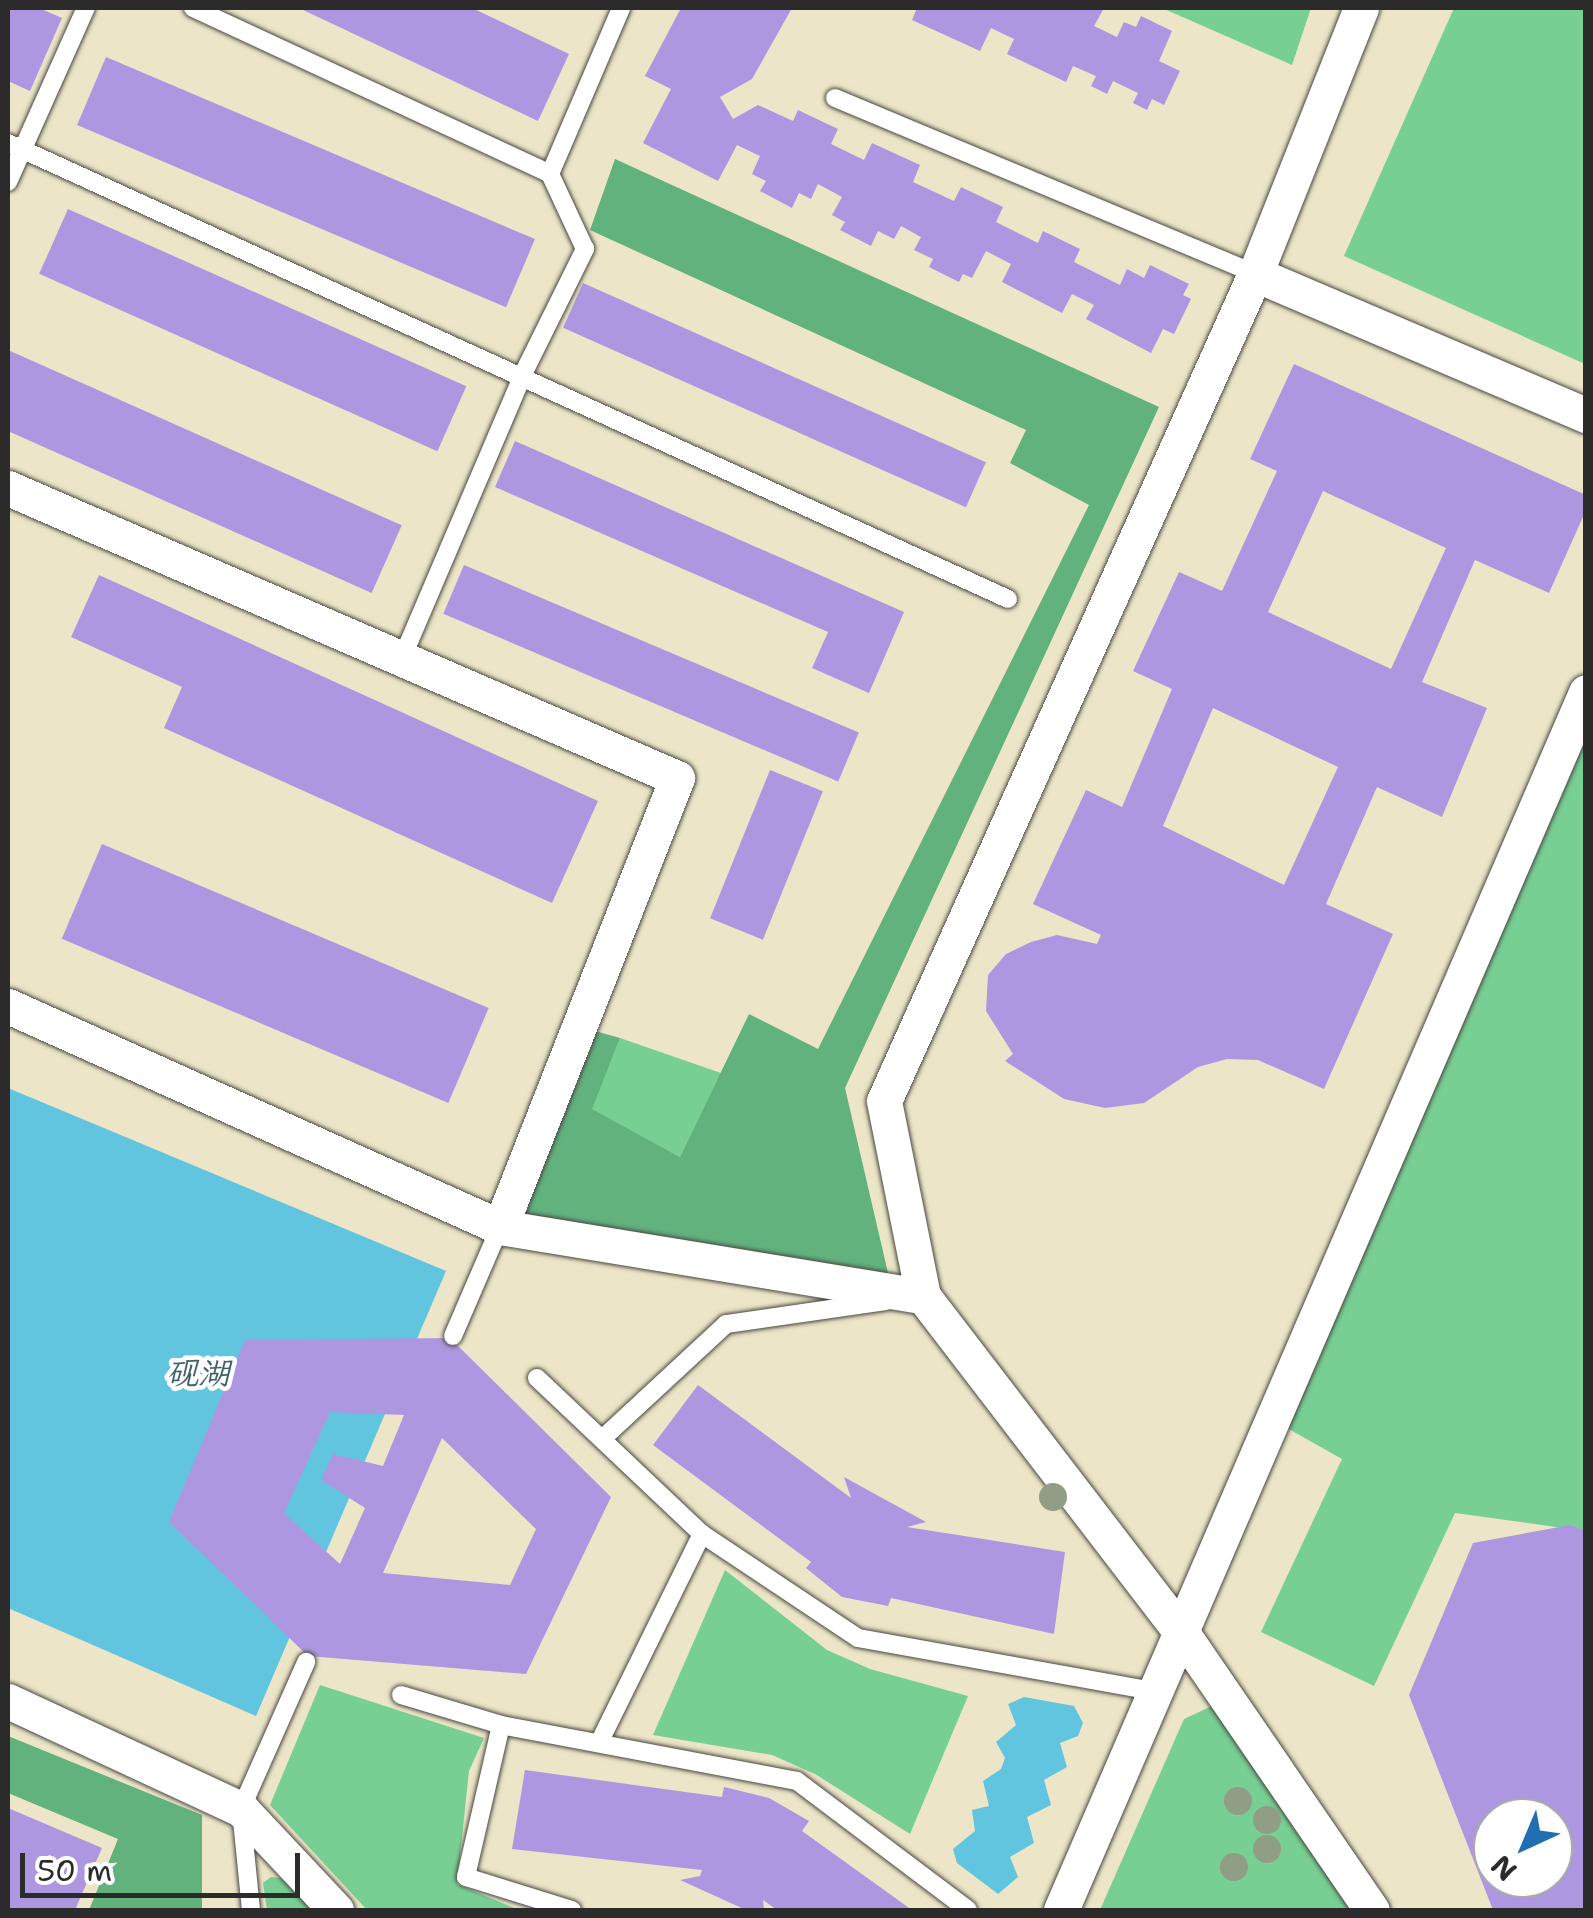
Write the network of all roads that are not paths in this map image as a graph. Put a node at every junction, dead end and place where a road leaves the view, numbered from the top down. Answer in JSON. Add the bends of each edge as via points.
{"nodes":[{"id":1,"x":86,"y":8,"type":"edge"},
{"id":2,"x":193,"y":8,"type":"edge"},
{"id":3,"x":621,"y":8,"type":"edge"},
{"id":4,"x":1361,"y":8,"type":"edge"},
{"id":5,"x":835,"y":98,"type":"dead end"},
{"id":6,"x":15,"y":147,"type":"edge"},
{"id":7,"x":550,"y":174,"type":"junction"},
{"id":8,"x":8,"y":182,"type":"edge"},
{"id":9,"x":1255,"y":274,"type":"junction"},
{"id":10,"x":523,"y":374,"type":"junction"},
{"id":11,"x":1586,"y":415,"type":"edge"},
{"id":12,"x":8,"y":488,"type":"edge"},
{"id":13,"x":1008,"y":599,"type":"dead end"},
{"id":14,"x":402,"y":656,"type":"junction"},
{"id":15,"x":1586,"y":692,"type":"edge"},
{"id":16,"x":8,"y":1006,"type":"edge"},
{"id":17,"x":500,"y":1227,"type":"junction"},
{"id":18,"x":924,"y":1296,"type":"junction"},
{"id":19,"x":452,"y":1336,"type":"dead end"},
{"id":20,"x":537,"y":1378,"type":"dead end"},
{"id":21,"x":602,"y":1439,"type":"junction"},
{"id":22,"x":702,"y":1534,"type":"junction"},
{"id":23,"x":1182,"y":1634,"type":"junction"},
{"id":24,"x":306,"y":1662,"type":"dead end"},
{"id":25,"x":1157,"y":1692,"type":"junction"},
{"id":26,"x":401,"y":1695,"type":"dead end"},
{"id":27,"x":8,"y":1701,"type":"edge"},
{"id":28,"x":501,"y":1725,"type":"junction"},
{"id":29,"x":600,"y":1741,"type":"junction"},
{"id":30,"x":241,"y":1809,"type":"junction"},
{"id":31,"x":251,"y":1910,"type":"edge"},
{"id":32,"x":336,"y":1910,"type":"edge"},
{"id":33,"x":572,"y":1910,"type":"edge"},
{"id":34,"x":968,"y":1910,"type":"edge"},
{"id":35,"x":1061,"y":1910,"type":"edge"},
{"id":36,"x":1372,"y":1910,"type":"edge"}],
"edges":[{"from":1,"to":6,"type":"lane"},
{"from":2,"to":7,"type":"lane"},
{"from":3,"to":7,"type":"lane"},
{"from":4,"to":9,"type":"street"},
{"from":5,"to":9,"type":"lane"},
{"from":6,"to":8,"type":"lane"},
{"from":6,"to":10,"type":"lane"},
{"from":7,"to":10,"type":"lane","via":[[585,249]]},
{"from":9,"to":11,"type":"street"},
{"from":9,"to":18,"type":"street","via":[[884,1102]]},
{"from":10,"to":13,"type":"lane"},
{"from":10,"to":14,"type":"lane"},
{"from":12,"to":14,"type":"street"},
{"from":14,"to":17,"type":"street","via":[[677,778]]},
{"from":15,"to":23,"type":"street"},
{"from":16,"to":17,"type":"street"},
{"from":17,"to":18,"type":"street"},
{"from":17,"to":19,"type":"lane"},
{"from":18,"to":21,"type":"lane","via":[[726,1324]]},
{"from":18,"to":23,"type":"street"},
{"from":20,"to":21,"type":"lane"},
{"from":21,"to":22,"type":"lane"},
{"from":22,"to":25,"type":"lane","via":[[858,1638]]},
{"from":22,"to":29,"type":"lane"},
{"from":23,"to":25,"type":"street"},
{"from":23,"to":36,"type":"street"},
{"from":24,"to":30,"type":"lane"},
{"from":25,"to":35,"type":"street"},
{"from":26,"to":28,"type":"lane"},
{"from":27,"to":30,"type":"street"},
{"from":28,"to":29,"type":"lane"},
{"from":28,"to":33,"type":"lane","via":[[466,1877]]},
{"from":29,"to":34,"type":"lane","via":[[796,1781]]},
{"from":30,"to":31,"type":"lane"},
{"from":30,"to":32,"type":"street"}]}
